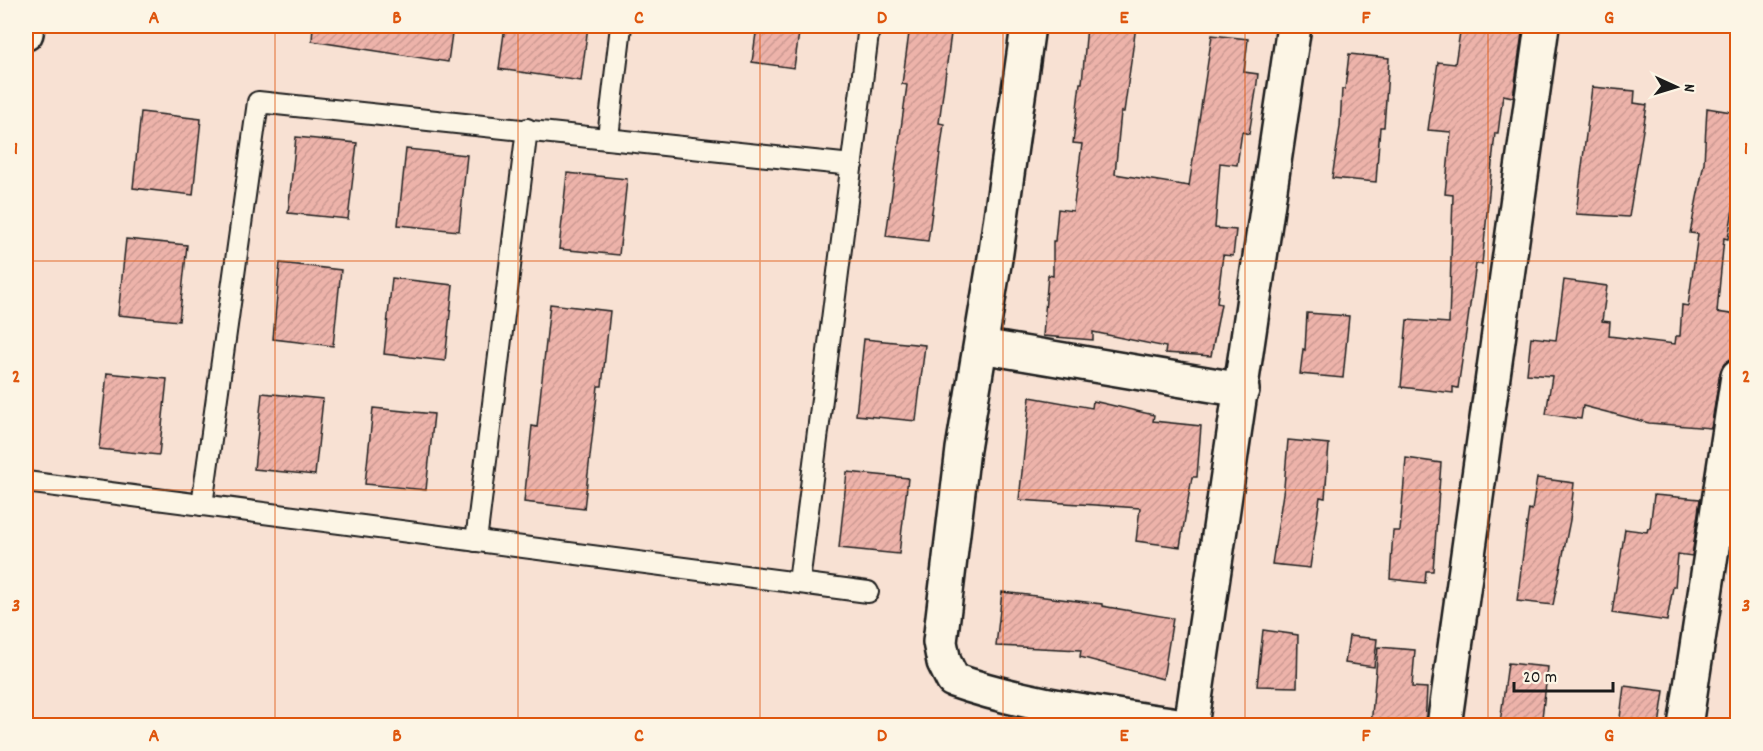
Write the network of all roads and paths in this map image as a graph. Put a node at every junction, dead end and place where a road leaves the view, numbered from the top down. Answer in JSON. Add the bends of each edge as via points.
{"nodes":[{"id":1,"x":27,"y":26,"type":"edge"},
{"id":2,"x":621,"y":26,"type":"edge"},
{"id":3,"x":869,"y":26,"type":"edge"},
{"id":4,"x":1028,"y":26,"type":"edge"},
{"id":5,"x":1294,"y":26,"type":"edge"},
{"id":6,"x":1542,"y":26,"type":"edge"},
{"id":7,"x":26,"y":33,"type":"edge"},
{"id":8,"x":526,"y":129,"type":"junction"},
{"id":9,"x":608,"y":137,"type":"junction"},
{"id":10,"x":852,"y":165,"type":"junction"},
{"id":11,"x":981,"y":346,"type":"junction"},
{"id":12,"x":1737,"y":376,"type":"edge"},
{"id":13,"x":1242,"y":390,"type":"junction"},
{"id":14,"x":26,"y":482,"type":"edge"},
{"id":15,"x":202,"y":505,"type":"junction"},
{"id":16,"x":476,"y":541,"type":"junction"},
{"id":17,"x":799,"y":582,"type":"junction"},
{"id":18,"x":868,"y":592,"type":"dead end"},
{"id":19,"x":1184,"y":726,"type":"edge"},
{"id":20,"x":1191,"y":726,"type":"edge"},
{"id":21,"x":1444,"y":726,"type":"edge"},
{"id":22,"x":1685,"y":726,"type":"edge"}],
"edges":[{"from":1,"to":7,"type":"street"},
{"from":2,"to":9,"type":"lane"},
{"from":3,"to":10,"type":"lane"},
{"from":4,"to":11,"type":"street"},
{"from":5,"to":13,"type":"street"},
{"from":6,"to":21,"type":"street"},
{"from":8,"to":9,"type":"lane"},
{"from":8,"to":15,"type":"lane","via":[[258,102]]},
{"from":8,"to":16,"type":"lane"},
{"from":9,"to":10,"type":"lane"},
{"from":10,"to":17,"type":"lane"},
{"from":11,"to":13,"type":"street"},
{"from":11,"to":19,"type":"street","via":[[963,449],[940,642],[953,680],[989,693],[1058,707]]},
{"from":12,"to":22,"type":"street"},
{"from":13,"to":20,"type":"street"},
{"from":14,"to":15,"type":"lane"},
{"from":15,"to":16,"type":"lane"},
{"from":16,"to":17,"type":"lane"},
{"from":17,"to":18,"type":"lane"}]}
